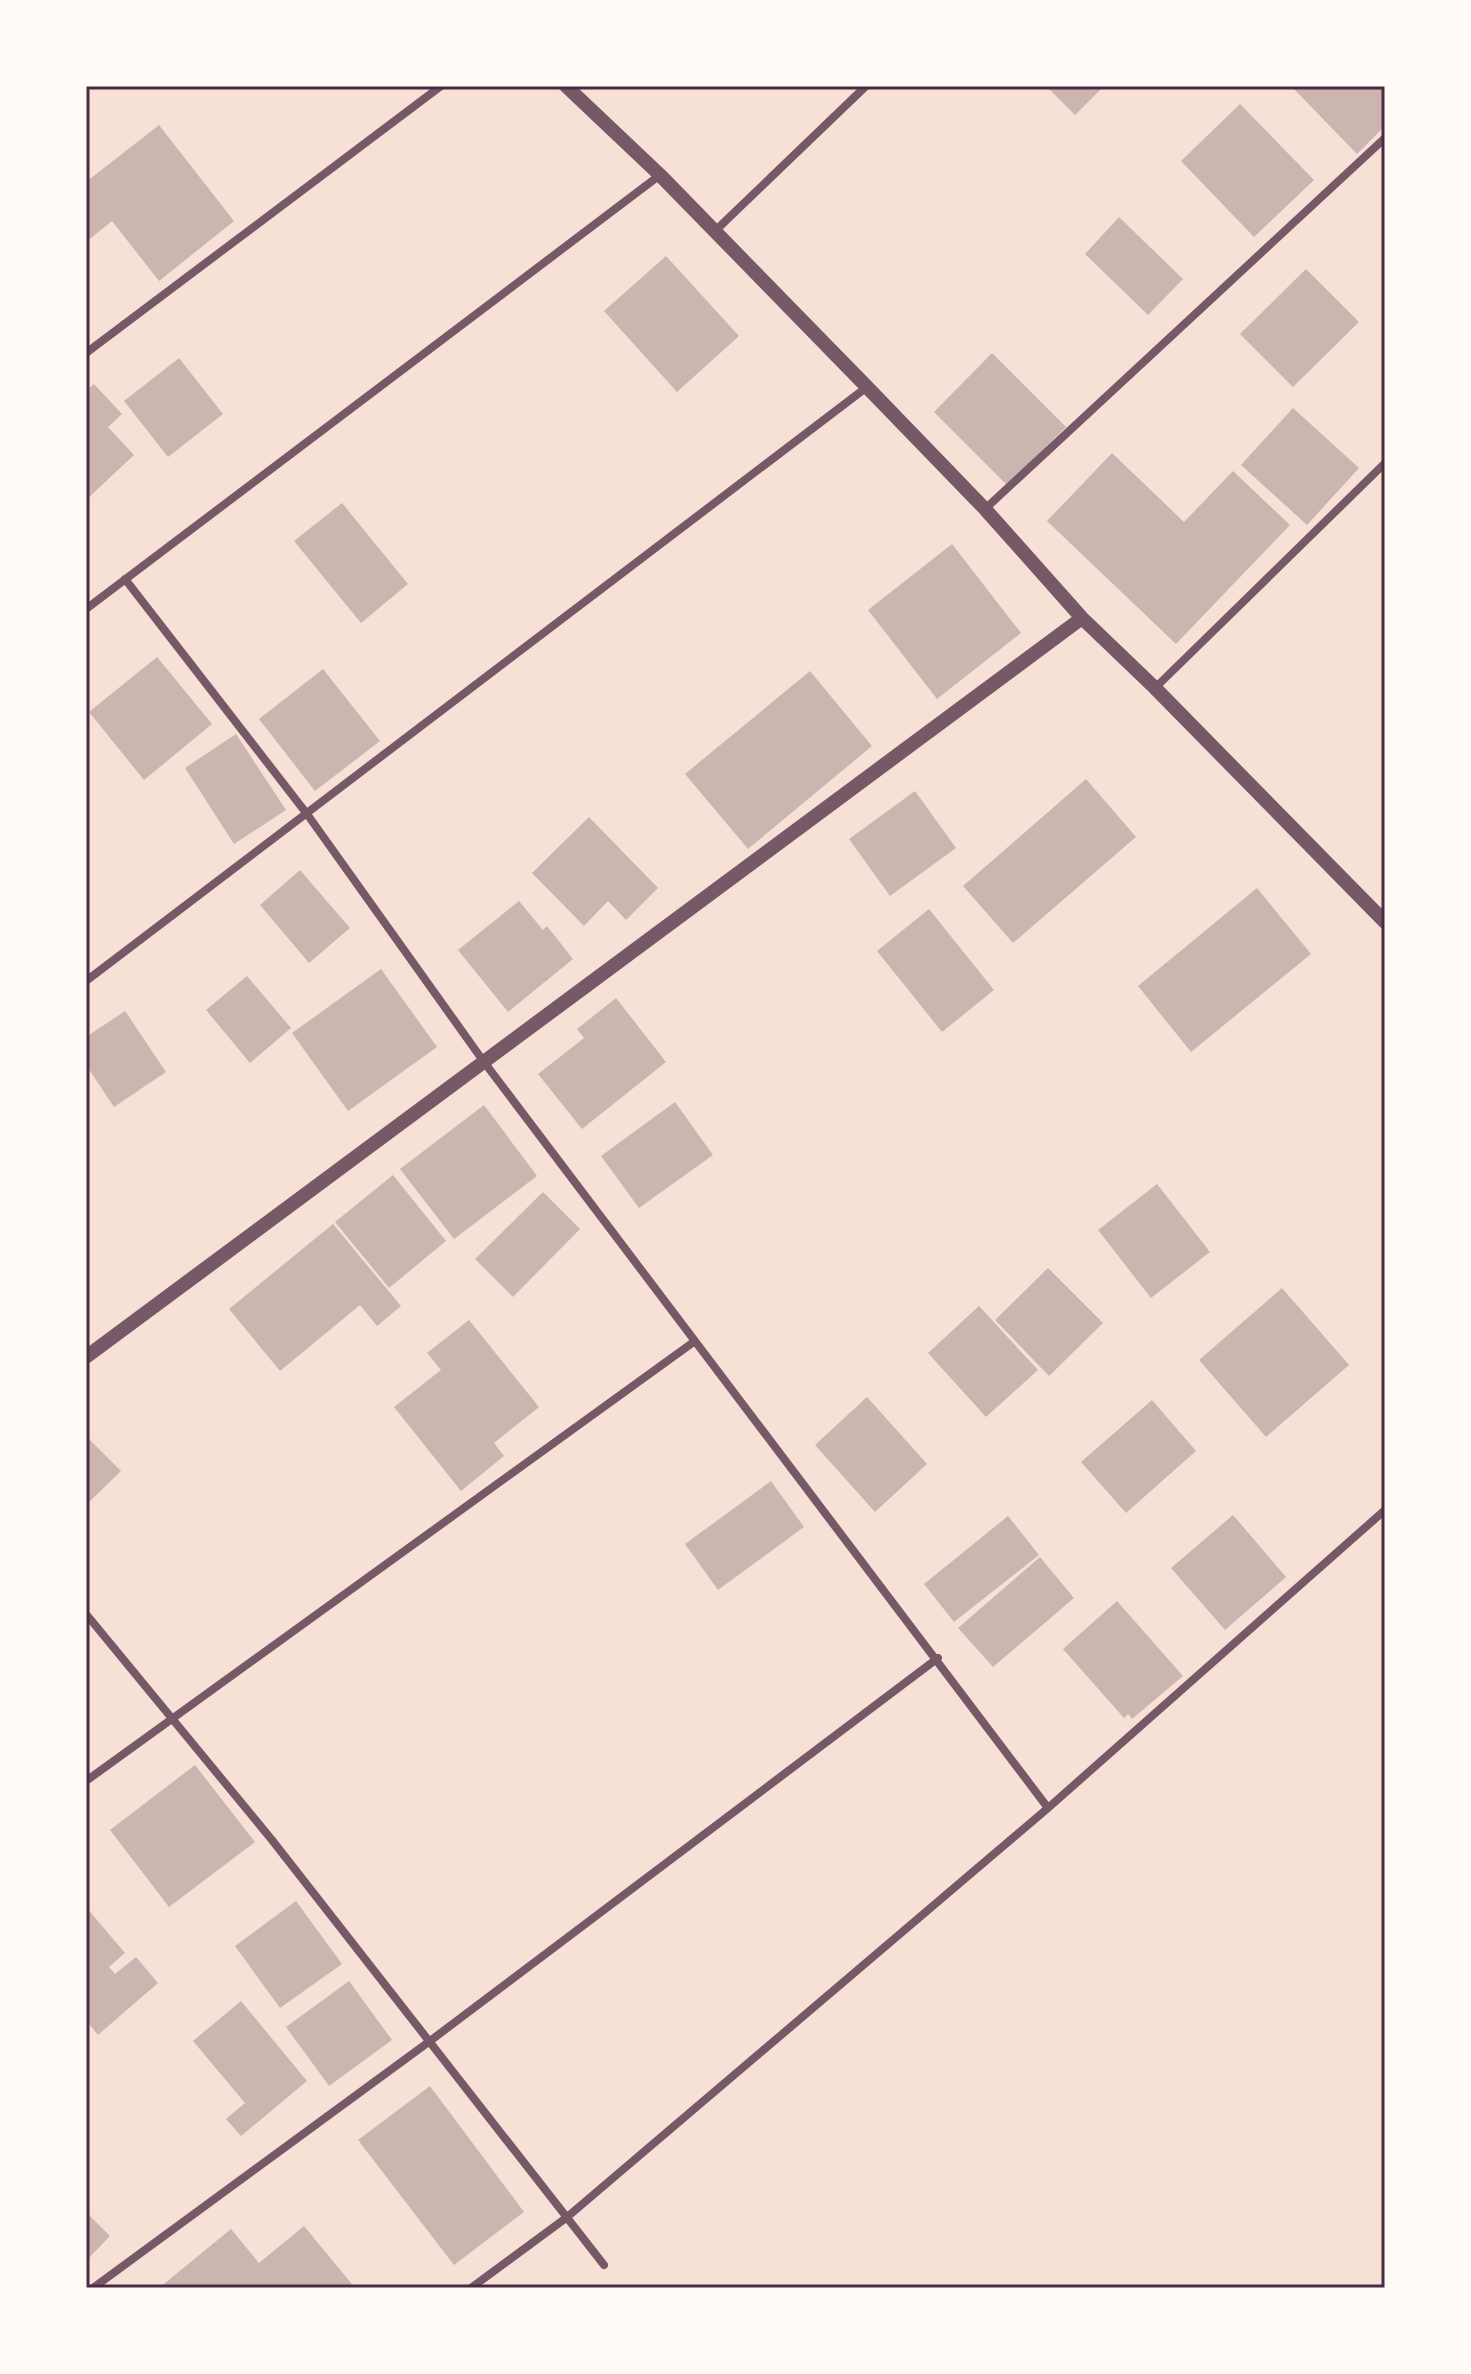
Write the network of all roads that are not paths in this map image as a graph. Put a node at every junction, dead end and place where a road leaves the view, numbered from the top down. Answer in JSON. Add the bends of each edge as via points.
{"nodes":[{"id":1,"x":441,"y":86,"type":"edge"},
{"id":2,"x":566,"y":86,"type":"edge"},
{"id":3,"x":866,"y":86,"type":"edge"},
{"id":4,"x":1385,"y":138,"type":"edge"},
{"id":5,"x":660,"y":175,"type":"junction"},
{"id":6,"x":714,"y":232,"type":"junction"},
{"id":7,"x":86,"y":353,"type":"edge"},
{"id":8,"x":867,"y":387,"type":"junction"},
{"id":9,"x":1385,"y":463,"type":"edge"},
{"id":10,"x":985,"y":509,"type":"junction"},
{"id":11,"x":125,"y":579,"type":"junction"},
{"id":12,"x":86,"y":609,"type":"edge"},
{"id":13,"x":1082,"y":618,"type":"junction"},
{"id":14,"x":1155,"y":688,"type":"junction"},
{"id":15,"x":307,"y":814,"type":"junction"},
{"id":16,"x":1385,"y":922,"type":"edge"},
{"id":17,"x":86,"y":981,"type":"edge"},
{"id":18,"x":484,"y":1062,"type":"junction"},
{"id":19,"x":695,"y":1341,"type":"junction"},
{"id":20,"x":86,"y":1357,"type":"edge"},
{"id":21,"x":1385,"y":1510,"type":"edge"},
{"id":22,"x":86,"y":1614,"type":"edge"},
{"id":23,"x":938,"y":1658,"type":"junction"},
{"id":24,"x":172,"y":1718,"type":"junction"},
{"id":25,"x":86,"y":1781,"type":"edge"},
{"id":26,"x":1048,"y":1808,"type":"junction"},
{"id":27,"x":430,"y":2041,"type":"junction"},
{"id":28,"x":566,"y":2218,"type":"junction"},
{"id":29,"x":604,"y":2265,"type":"dead end"},
{"id":30,"x":93,"y":2288,"type":"edge"},
{"id":31,"x":471,"y":2288,"type":"edge"}],
"edges":[{"from":1,"to":7,"type":"street"},
{"from":2,"to":5,"type":"street"},
{"from":3,"to":6,"type":"street"},
{"from":4,"to":10,"type":"street"},
{"from":5,"to":6,"type":"street"},
{"from":5,"to":11,"type":"street"},
{"from":6,"to":8,"type":"street"},
{"from":8,"to":10,"type":"street"},
{"from":8,"to":15,"type":"street"},
{"from":9,"to":14,"type":"street"},
{"from":10,"to":13,"type":"street"},
{"from":11,"to":12,"type":"street"},
{"from":11,"to":15,"type":"street"},
{"from":13,"to":14,"type":"street"},
{"from":13,"to":18,"type":"street"},
{"from":14,"to":16,"type":"street"},
{"from":15,"to":17,"type":"street"},
{"from":15,"to":18,"type":"street"},
{"from":18,"to":19,"type":"street"},
{"from":18,"to":20,"type":"street"},
{"from":19,"to":23,"type":"street"},
{"from":19,"to":24,"type":"street"},
{"from":21,"to":26,"type":"street"},
{"from":22,"to":24,"type":"street"},
{"from":23,"to":26,"type":"street"},
{"from":23,"to":27,"type":"street"},
{"from":24,"to":25,"type":"street"},
{"from":24,"to":27,"type":"street"},
{"from":26,"to":28,"type":"street"},
{"from":27,"to":28,"type":"street"},
{"from":27,"to":30,"type":"street"},
{"from":28,"to":29,"type":"street"},
{"from":28,"to":31,"type":"street"}]}
